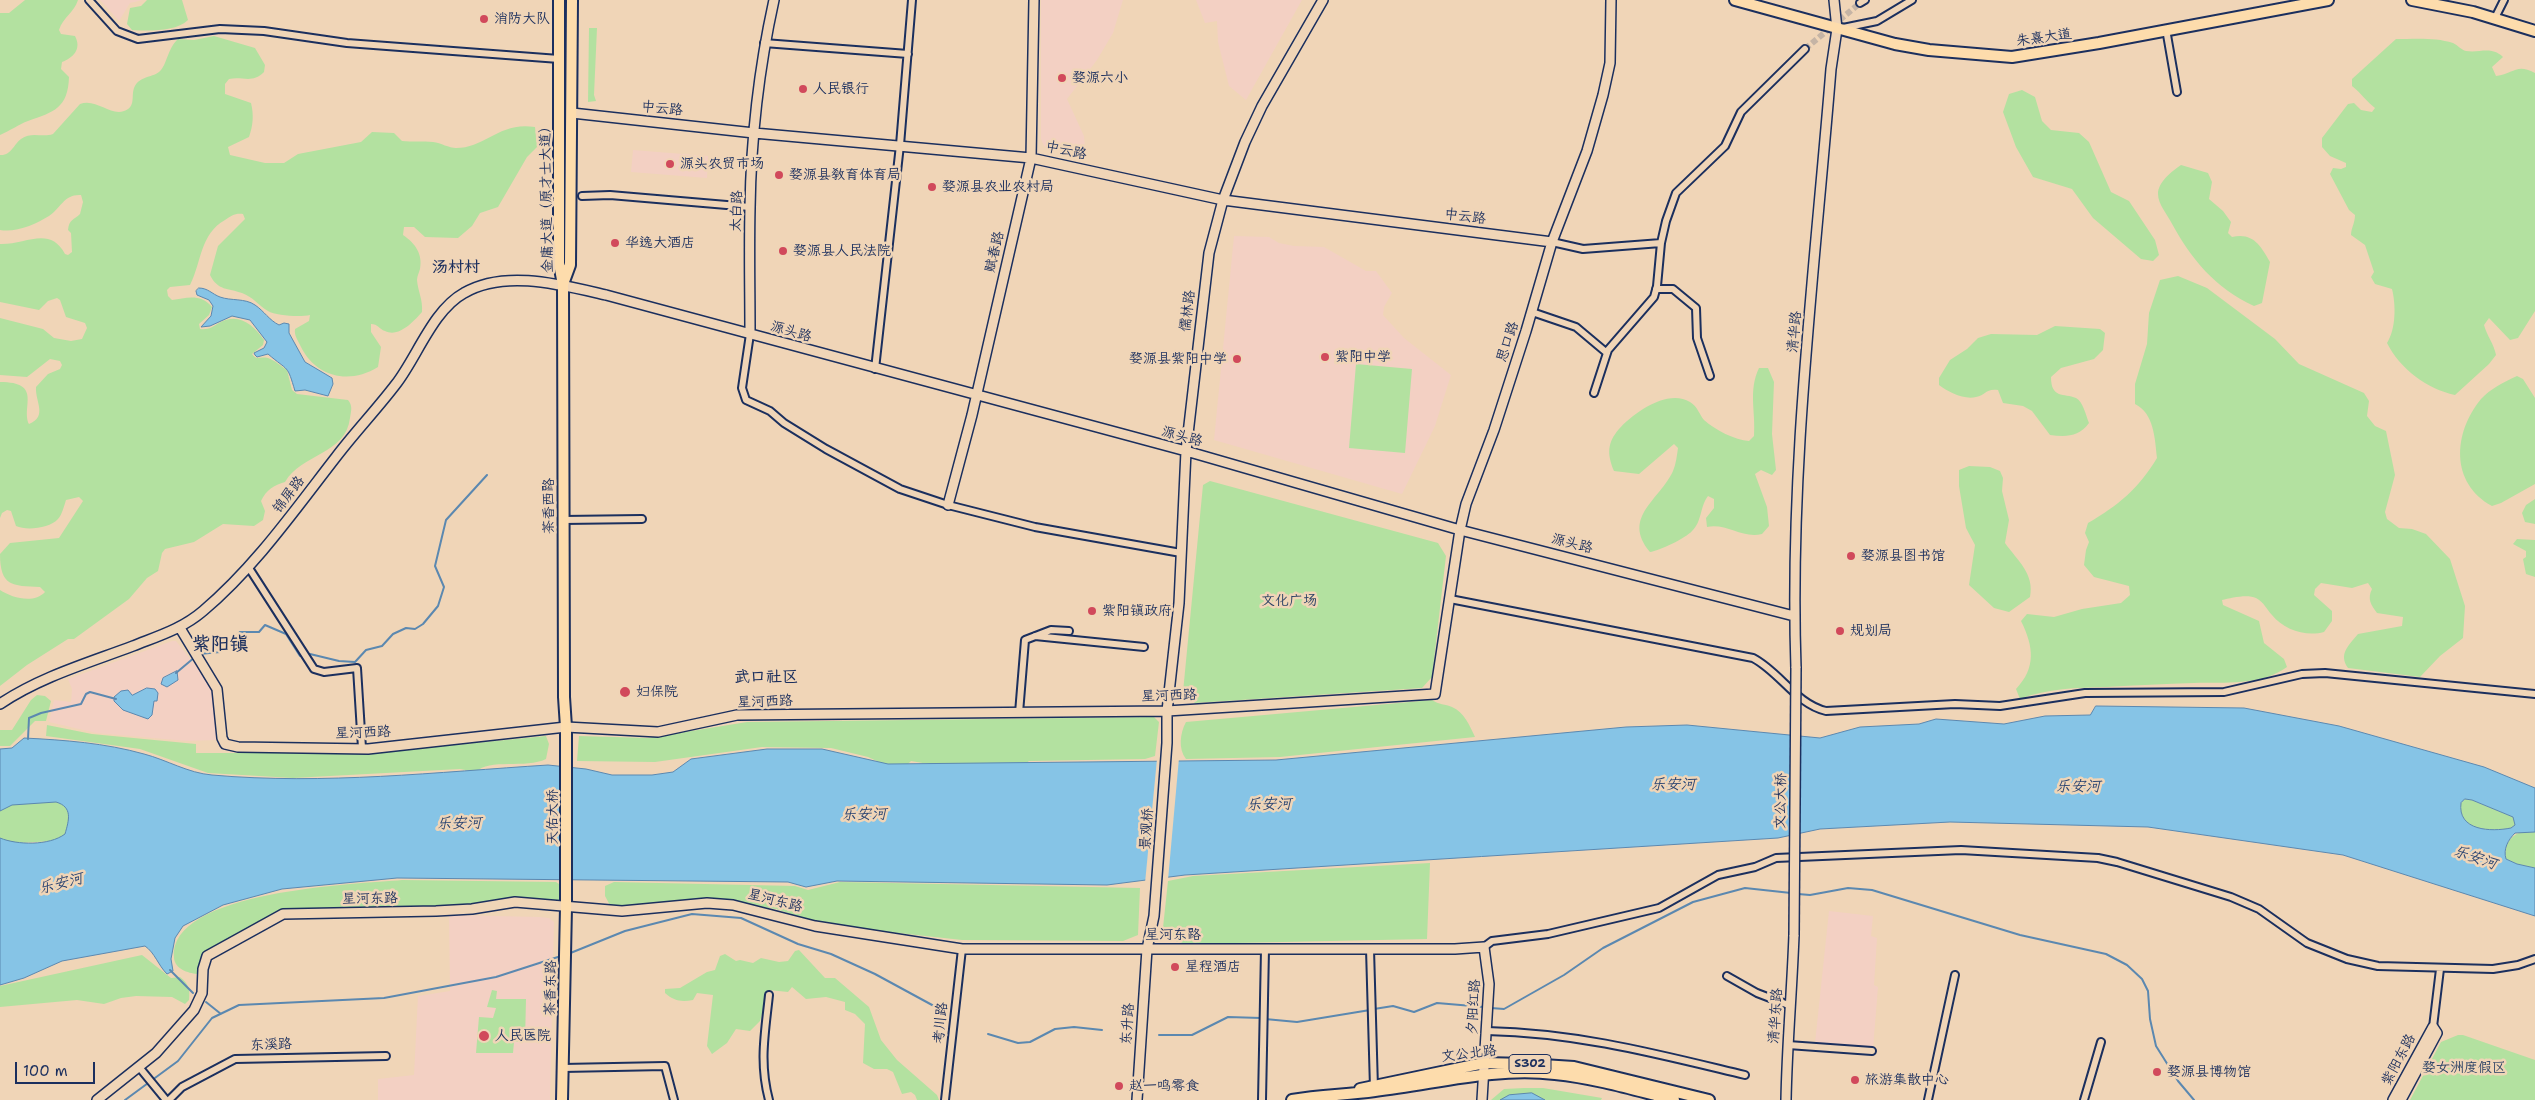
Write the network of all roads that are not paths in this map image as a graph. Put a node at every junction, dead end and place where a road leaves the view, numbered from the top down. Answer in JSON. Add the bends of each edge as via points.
{"nodes":[{"id":1,"x":90,"y":0,"type":"edge"},
{"id":2,"x":559,"y":0,"type":"edge"},
{"id":3,"x":572,"y":0,"type":"edge"},
{"id":4,"x":774,"y":0,"type":"edge"},
{"id":5,"x":912,"y":0,"type":"edge"},
{"id":6,"x":1034,"y":0,"type":"edge"},
{"id":7,"x":1323,"y":0,"type":"edge"},
{"id":8,"x":1611,"y":0,"type":"edge"},
{"id":9,"x":1735,"y":0,"type":"edge"},
{"id":10,"x":1834,"y":0,"type":"edge"},
{"id":11,"x":1912,"y":0,"type":"edge"},
{"id":12,"x":2328,"y":0,"type":"edge"},
{"id":13,"x":2412,"y":0,"type":"edge"},
{"id":14,"x":2504,"y":0,"type":"edge"},
{"id":15,"x":2496,"y":18,"type":"junction"},
{"id":16,"x":1837,"y":29,"type":"junction"},
{"id":17,"x":2166,"y":29,"type":"junction"},
{"id":18,"x":2535,"y":31,"type":"edge"},
{"id":19,"x":764,"y":43,"type":"junction"},
{"id":20,"x":1806,"y":49,"type":"tunnel mouth"},
{"id":21,"x":908,"y":54,"type":"junction"},
{"id":22,"x":559,"y":59,"type":"junction"},
{"id":23,"x":2178,"y":92,"type":"dead end"},
{"id":24,"x":572,"y":113,"type":"junction"},
{"id":25,"x":754,"y":133,"type":"junction"},
{"id":26,"x":900,"y":145,"type":"junction"},
{"id":27,"x":1031,"y":158,"type":"junction"},
{"id":28,"x":582,"y":196,"type":"dead end"},
{"id":29,"x":1222,"y":200,"type":"junction"},
{"id":30,"x":750,"y":207,"type":"junction"},
{"id":31,"x":1552,"y":242,"type":"junction"},
{"id":32,"x":1661,"y":243,"type":"junction"},
{"id":33,"x":563,"y":285,"type":"junction"},
{"id":34,"x":1656,"y":289,"type":"junction"},
{"id":35,"x":1532,"y":312,"type":"junction"},
{"id":36,"x":750,"y":334,"type":"junction"},
{"id":37,"x":1607,"y":352,"type":"junction"},
{"id":38,"x":875,"y":370,"type":"junction"},
{"id":39,"x":1710,"y":376,"type":"dead end"},
{"id":40,"x":1594,"y":393,"type":"dead end"},
{"id":41,"x":976,"y":396,"type":"junction"},
{"id":42,"x":1186,"y":452,"type":"junction"},
{"id":43,"x":948,"y":505,"type":"junction"},
{"id":44,"x":642,"y":519,"type":"dead end"},
{"id":45,"x":563,"y":520,"type":"junction"},
{"id":46,"x":1460,"y":530,"type":"junction"},
{"id":47,"x":1181,"y":553,"type":"junction"},
{"id":48,"x":249,"y":568,"type":"junction"},
{"id":49,"x":1450,"y":599,"type":"junction"},
{"id":50,"x":1794,"y":616,"type":"junction"},
{"id":51,"x":180,"y":628,"type":"junction"},
{"id":52,"x":1069,"y":631,"type":"dead end"},
{"id":53,"x":1032,"y":636,"type":"junction"},
{"id":54,"x":1144,"y":647,"type":"dead end"},
{"id":55,"x":1796,"y":668,"type":"joint"},
{"id":56,"x":1435,"y":694,"type":"joint"},
{"id":57,"x":2535,"y":694,"type":"edge"},
{"id":58,"x":0,"y":704,"type":"edge"},
{"id":59,"x":1167,"y":710,"type":"junction"},
{"id":60,"x":1020,"y":713,"type":"junction"},
{"id":61,"x":566,"y":727,"type":"junction"},
{"id":62,"x":362,"y":748,"type":"junction"},
{"id":63,"x":566,"y":907,"type":"junction"},
{"id":64,"x":1794,"y":935,"type":"joint"},
{"id":65,"x":1484,"y":947,"type":"junction"},
{"id":66,"x":962,"y":949,"type":"junction"},
{"id":67,"x":1147,"y":949,"type":"junction"},
{"id":68,"x":1265,"y":949,"type":"junction"},
{"id":69,"x":1370,"y":949,"type":"junction"},
{"id":70,"x":2535,"y":959,"type":"edge"},
{"id":71,"x":2440,"y":969,"type":"junction"},
{"id":72,"x":1955,"y":975,"type":"dead end"},
{"id":73,"x":1727,"y":976,"type":"dead end"},
{"id":74,"x":770,"y":995,"type":"dead end"},
{"id":75,"x":1791,"y":1006,"type":"junction"},
{"id":76,"x":2433,"y":1027,"type":"junction"},
{"id":77,"x":1487,"y":1031,"type":"junction"},
{"id":78,"x":2101,"y":1042,"type":"dead end"},
{"id":79,"x":1788,"y":1044,"type":"junction"},
{"id":80,"x":1872,"y":1051,"type":"dead end"},
{"id":81,"x":386,"y":1056,"type":"dead end"},
{"id":82,"x":139,"y":1067,"type":"junction"},
{"id":83,"x":563,"y":1068,"type":"junction"},
{"id":84,"x":1484,"y":1068,"type":"junction"},
{"id":85,"x":1745,"y":1075,"type":"dead end"},
{"id":86,"x":1374,"y":1088,"type":"junction"},
{"id":87,"x":1320,"y":1098,"type":"edge"},
{"id":88,"x":96,"y":1100,"type":"edge"},
{"id":89,"x":167,"y":1100,"type":"edge"},
{"id":90,"x":562,"y":1100,"type":"edge"},
{"id":91,"x":674,"y":1100,"type":"edge"},
{"id":92,"x":769,"y":1100,"type":"edge"},
{"id":93,"x":945,"y":1100,"type":"edge"},
{"id":94,"x":1137,"y":1100,"type":"edge"},
{"id":95,"x":1262,"y":1100,"type":"edge"},
{"id":96,"x":1292,"y":1100,"type":"edge"},
{"id":97,"x":1482,"y":1100,"type":"edge"},
{"id":98,"x":1674,"y":1100,"type":"edge"},
{"id":99,"x":1709,"y":1100,"type":"edge"},
{"id":100,"x":1786,"y":1100,"type":"edge"},
{"id":101,"x":1928,"y":1100,"type":"edge"},
{"id":102,"x":2084,"y":1100,"type":"edge"},
{"id":103,"x":2393,"y":1100,"type":"edge"},
{"id":104,"x":2401,"y":1100,"type":"edge"}],
"edges":[{"from":1,"to":22,"type":"street","via":[[117,32],[138,39],[220,30],[264,31],[347,43]]},
{"from":2,"to":22,"type":"main road","name":"金庸大道（原才士大道）"},
{"from":3,"to":24,"type":"main road","name":"金庸大道（原才士大道）"},
{"from":4,"to":19,"type":"street","name":"太白路"},
{"from":5,"to":21,"type":"street"},
{"from":6,"to":27,"type":"street","name":"赋春路"},
{"from":7,"to":29,"type":"street","name":"儒林路","via":[[1262,106]]},
{"from":8,"to":31,"type":"street","name":"思口路","via":[[1610,63],[1603,95],[1587,151]]},
{"from":9,"to":16,"type":"main road","name":"朱熹大道"},
{"from":10,"to":16,"type":"street","name":"清华路"},
{"from":11,"to":16,"type":"street","via":[[1877,21]]},
{"from":12,"to":17,"type":"main road","name":"朱熹大道"},
{"from":13,"to":15,"type":"main road"},
{"from":14,"to":15,"type":"street"},
{"from":15,"to":18,"type":"main road"},
{"from":16,"to":17,"type":"main road","name":"朱熹大道","via":[[1929,50],[2012,57]]},
{"from":16,"to":50,"type":"street","name":"清华路","via":[[1796,484]]},
{"from":17,"to":23,"type":"street"},
{"from":19,"to":21,"type":"street"},
{"from":19,"to":25,"type":"street","name":"太白路"},
{"from":20,"to":32,"type":"street","via":[[1742,112],[1725,146],[1676,193]]},
{"from":21,"to":26,"type":"street"},
{"from":22,"to":33,"type":"main road","name":"金庸大道（原才士大道）","via":[[559,263]]},
{"from":24,"to":25,"type":"street","name":"中云路"},
{"from":24,"to":33,"type":"main road","name":"金庸大道（原才士大道）","via":[[570,265]]},
{"from":25,"to":26,"type":"street","name":"中云路"},
{"from":25,"to":30,"type":"street","name":"太白路"},
{"from":26,"to":27,"type":"street","name":"中云路"},
{"from":26,"to":38,"type":"street"},
{"from":27,"to":29,"type":"street","name":"中云路"},
{"from":27,"to":41,"type":"street","name":"赋春路"},
{"from":28,"to":30,"type":"street","via":[[610,195]]},
{"from":29,"to":31,"type":"street","name":"中云路"},
{"from":29,"to":42,"type":"street","name":"儒林路","via":[[1209,253]]},
{"from":30,"to":36,"type":"street","name":"太白路"},
{"from":31,"to":32,"type":"street","via":[[1583,249]]},
{"from":31,"to":35,"type":"street","name":"思口路"},
{"from":32,"to":34,"type":"street"},
{"from":33,"to":36,"type":"street","name":"源头路"},
{"from":33,"to":45,"type":"main road","name":"茶香西路"},
{"from":33,"to":48,"type":"street","name":"锦屏路","via":[[496,282],[483,284],[453,301],[398,382]]},
{"from":34,"to":37,"type":"street","via":[[1654,297]]},
{"from":34,"to":39,"type":"street","via":[[1673,289],[1696,308],[1697,338]]},
{"from":35,"to":37,"type":"street","via":[[1576,327]]},
{"from":35,"to":46,"type":"street","name":"思口路"},
{"from":36,"to":38,"type":"street","name":"源头路"},
{"from":36,"to":43,"type":"street","via":[[742,388],[746,400],[900,489]]},
{"from":37,"to":40,"type":"street"},
{"from":38,"to":41,"type":"street","name":"源头路"},
{"from":41,"to":42,"type":"street","name":"源头路"},
{"from":41,"to":43,"type":"street","name":"赋春路"},
{"from":42,"to":46,"type":"street","name":"源头路"},
{"from":42,"to":47,"type":"street","name":"儒林路"},
{"from":43,"to":47,"type":"street","via":[[1035,527]]},
{"from":44,"to":45,"type":"street"},
{"from":45,"to":61,"type":"main road","name":"茶香西路"},
{"from":46,"to":49,"type":"street","name":"思口路"},
{"from":46,"to":50,"type":"street","name":"源头路"},
{"from":47,"to":59,"type":"street","name":"儒林路"},
{"from":48,"to":51,"type":"street","name":"锦屏路","via":[[203,612]]},
{"from":48,"to":62,"type":"street","via":[[318,672],[357,668]]},
{"from":49,"to":56,"type":"street","name":"思口路"},
{"from":49,"to":57,"type":"street","via":[[1753,658],[1774,672],[1807,704],[1826,711],[1955,704],[2000,706],[2086,692],[2224,692],[2302,674],[2325,673]]},
{"from":50,"to":55,"type":"street","name":"清华路"},
{"from":51,"to":58,"type":"street","name":"锦屏路","via":[[42,681]]},
{"from":51,"to":62,"type":"street","name":"星河西路","via":[[217,689],[225,744],[238,747]]},
{"from":52,"to":53,"type":"street","via":[[1051,630]]},
{"from":53,"to":54,"type":"street"},
{"from":53,"to":60,"type":"street","via":[[1025,640],[1024,646]]},
{"from":55,"to":64,"type":"street","name":"文公大桥","bridge":true},
{"from":56,"to":59,"type":"street","name":"星河西路"},
{"from":59,"to":60,"type":"street","name":"星河西路"},
{"from":59,"to":67,"type":"street","name":"景观桥","via":[[1154,916]]},
{"from":60,"to":61,"type":"street","name":"星河西路","via":[[737,715],[655,732]]},
{"from":61,"to":62,"type":"street","name":"星河西路"},
{"from":61,"to":63,"type":"main road","name":"天佑大桥"},
{"from":63,"to":66,"type":"street","name":"星河东路","via":[[622,911],[707,903],[733,905],[815,926]]},
{"from":63,"to":82,"type":"street","name":"星河东路","via":[[516,902],[472,909],[380,914],[282,914],[207,956],[199,1002],[156,1053]]},
{"from":63,"to":83,"type":"main road","name":"茶香东路"},
{"from":64,"to":75,"type":"street","name":"清华东路"},
{"from":65,"to":69,"type":"street","name":"星河东路"},
{"from":65,"to":71,"type":"street","via":[[1492,941],[1548,934],[1659,908],[1718,875],[1755,867],[1776,858],[1960,850],[2098,858],[2117,862],[2232,897],[2259,909],[2307,943],[2347,959],[2378,966]]},
{"from":65,"to":77,"type":"street","name":"夕阳红路","via":[[1489,971]]},
{"from":66,"to":67,"type":"street","name":"星河东路"},
{"from":66,"to":93,"type":"street","name":"考川路"},
{"from":67,"to":68,"type":"street","name":"星河东路"},
{"from":67,"to":94,"type":"street","name":"东升路","number":"东升路"},
{"from":68,"to":69,"type":"street","name":"星河东路"},
{"from":68,"to":95,"type":"street"},
{"from":69,"to":86,"type":"street"},
{"from":70,"to":71,"type":"street","via":[[2493,969]]},
{"from":71,"to":76,"type":"street"},
{"from":72,"to":101,"type":"street"},
{"from":73,"to":75,"type":"street","via":[[1757,993]]},
{"from":74,"to":92,"type":"street","via":[[762,1057]]},
{"from":75,"to":79,"type":"street","name":"清华东路"},
{"from":76,"to":103,"type":"street","name":"紫阳东路"},
{"from":76,"to":104,"type":"street","name":"紫阳东路","via":[[2436,1033]]},
{"from":77,"to":84,"type":"street","name":"夕阳红路"},
{"from":77,"to":85,"type":"street","via":[[1629,1046]]},
{"from":78,"to":102,"type":"street"},
{"from":79,"to":80,"type":"street"},
{"from":79,"to":100,"type":"street","name":"清华东路"},
{"from":81,"to":89,"type":"street","name":"东溪路","via":[[235,1059],[182,1087]]},
{"from":82,"to":88,"type":"street"},
{"from":82,"to":89,"type":"street"},
{"from":83,"to":90,"type":"main road","name":"茶香东路"},
{"from":83,"to":91,"type":"street","via":[[664,1066]]},
{"from":84,"to":86,"type":"main road","name":"文公北路","number":"S302"},
{"from":84,"to":97,"type":"street","name":"夕阳红路"},
{"from":84,"to":98,"type":"main road","name":"文公北路","number":"S302","via":[[1584,1078]]},
{"from":84,"to":99,"type":"main road","name":"文公北路","number":"S302","via":[[1574,1067]]},
{"from":86,"to":87,"type":"main road","name":"文公北路","number":"S302"},
{"from":87,"to":96,"type":"main road","name":"文公北路","number":"S302"}]}
